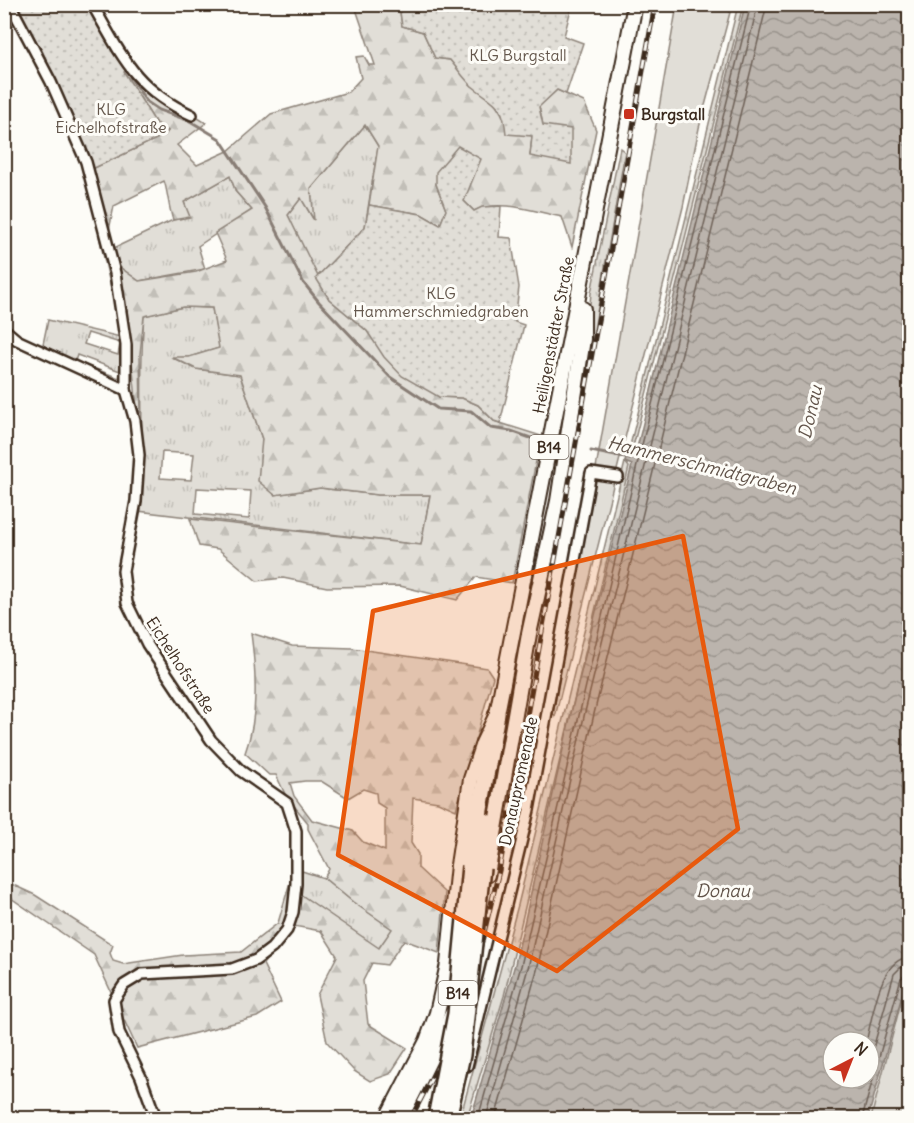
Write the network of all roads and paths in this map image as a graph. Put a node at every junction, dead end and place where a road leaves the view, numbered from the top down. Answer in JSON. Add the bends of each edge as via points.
{"nodes":[{"id":1,"x":10,"y":4,"type":"edge"},
{"id":2,"x":92,"y":4,"type":"edge"},
{"id":3,"x":635,"y":4,"type":"edge"},
{"id":4,"x":192,"y":115,"type":"dead end"},
{"id":5,"x":582,"y":279,"type":"junction"},
{"id":6,"x":4,"y":329,"type":"edge"},
{"id":7,"x":126,"y":390,"type":"junction"},
{"id":8,"x":618,"y":477,"type":"dead end"},
{"id":9,"x":497,"y":714,"type":"junction"},
{"id":10,"x":486,"y":779,"type":"junction"},
{"id":11,"x":156,"y":1119,"type":"edge"},
{"id":12,"x":387,"y":1119,"type":"edge"},
{"id":13,"x":401,"y":1119,"type":"edge"},
{"id":14,"x":436,"y":1119,"type":"edge"},
{"id":15,"x":448,"y":1119,"type":"edge"},
{"id":16,"x":454,"y":1119,"type":"edge"}],
"edges":[{"from":1,"to":7,"type":"street","name":"Eichelhofstraße","via":[[51,82],[94,184],[124,325]]},
{"from":2,"to":4,"type":"street","via":[[139,80],[169,104]]},
{"from":3,"to":5,"type":"main road","name":"Heiligenstädter Straße","number":"B14"},
{"from":5,"to":9,"type":"main road","name":"Heiligenstädter Straße","number":"B14"},
{"from":5,"to":13,"type":"main road","via":[[583,339],[558,501],[529,634],[476,948],[456,1005]]},
{"from":6,"to":7,"type":"street","via":[[17,340]]},
{"from":7,"to":11,"type":"street","name":"Eichelhofstraße","via":[[135,421],[139,468],[123,572],[127,603],[141,634],[211,740],[241,771],[286,803],[296,831],[297,884],[292,912],[286,930],[272,948],[256,960],[232,969],[142,974],[124,985],[114,1000],[120,1032]]},
{"from":8,"to":16,"type":"street","name":"Donaupromenade","via":[[591,473],[529,810]]},
{"from":9,"to":10,"type":"highway","name":"Heiligenstädter Straße","number":"B14"},
{"from":9,"to":12,"type":"main road","via":[[471,779],[448,964],[437,1013],[428,1041]]},
{"from":10,"to":14,"type":"highway","number":"B14","bridge":true,"via":[[474,838],[456,1014]]},
{"from":10,"to":15,"type":"highway","number":"B14","bridge":true,"via":[[471,983],[462,1055]]}]}
